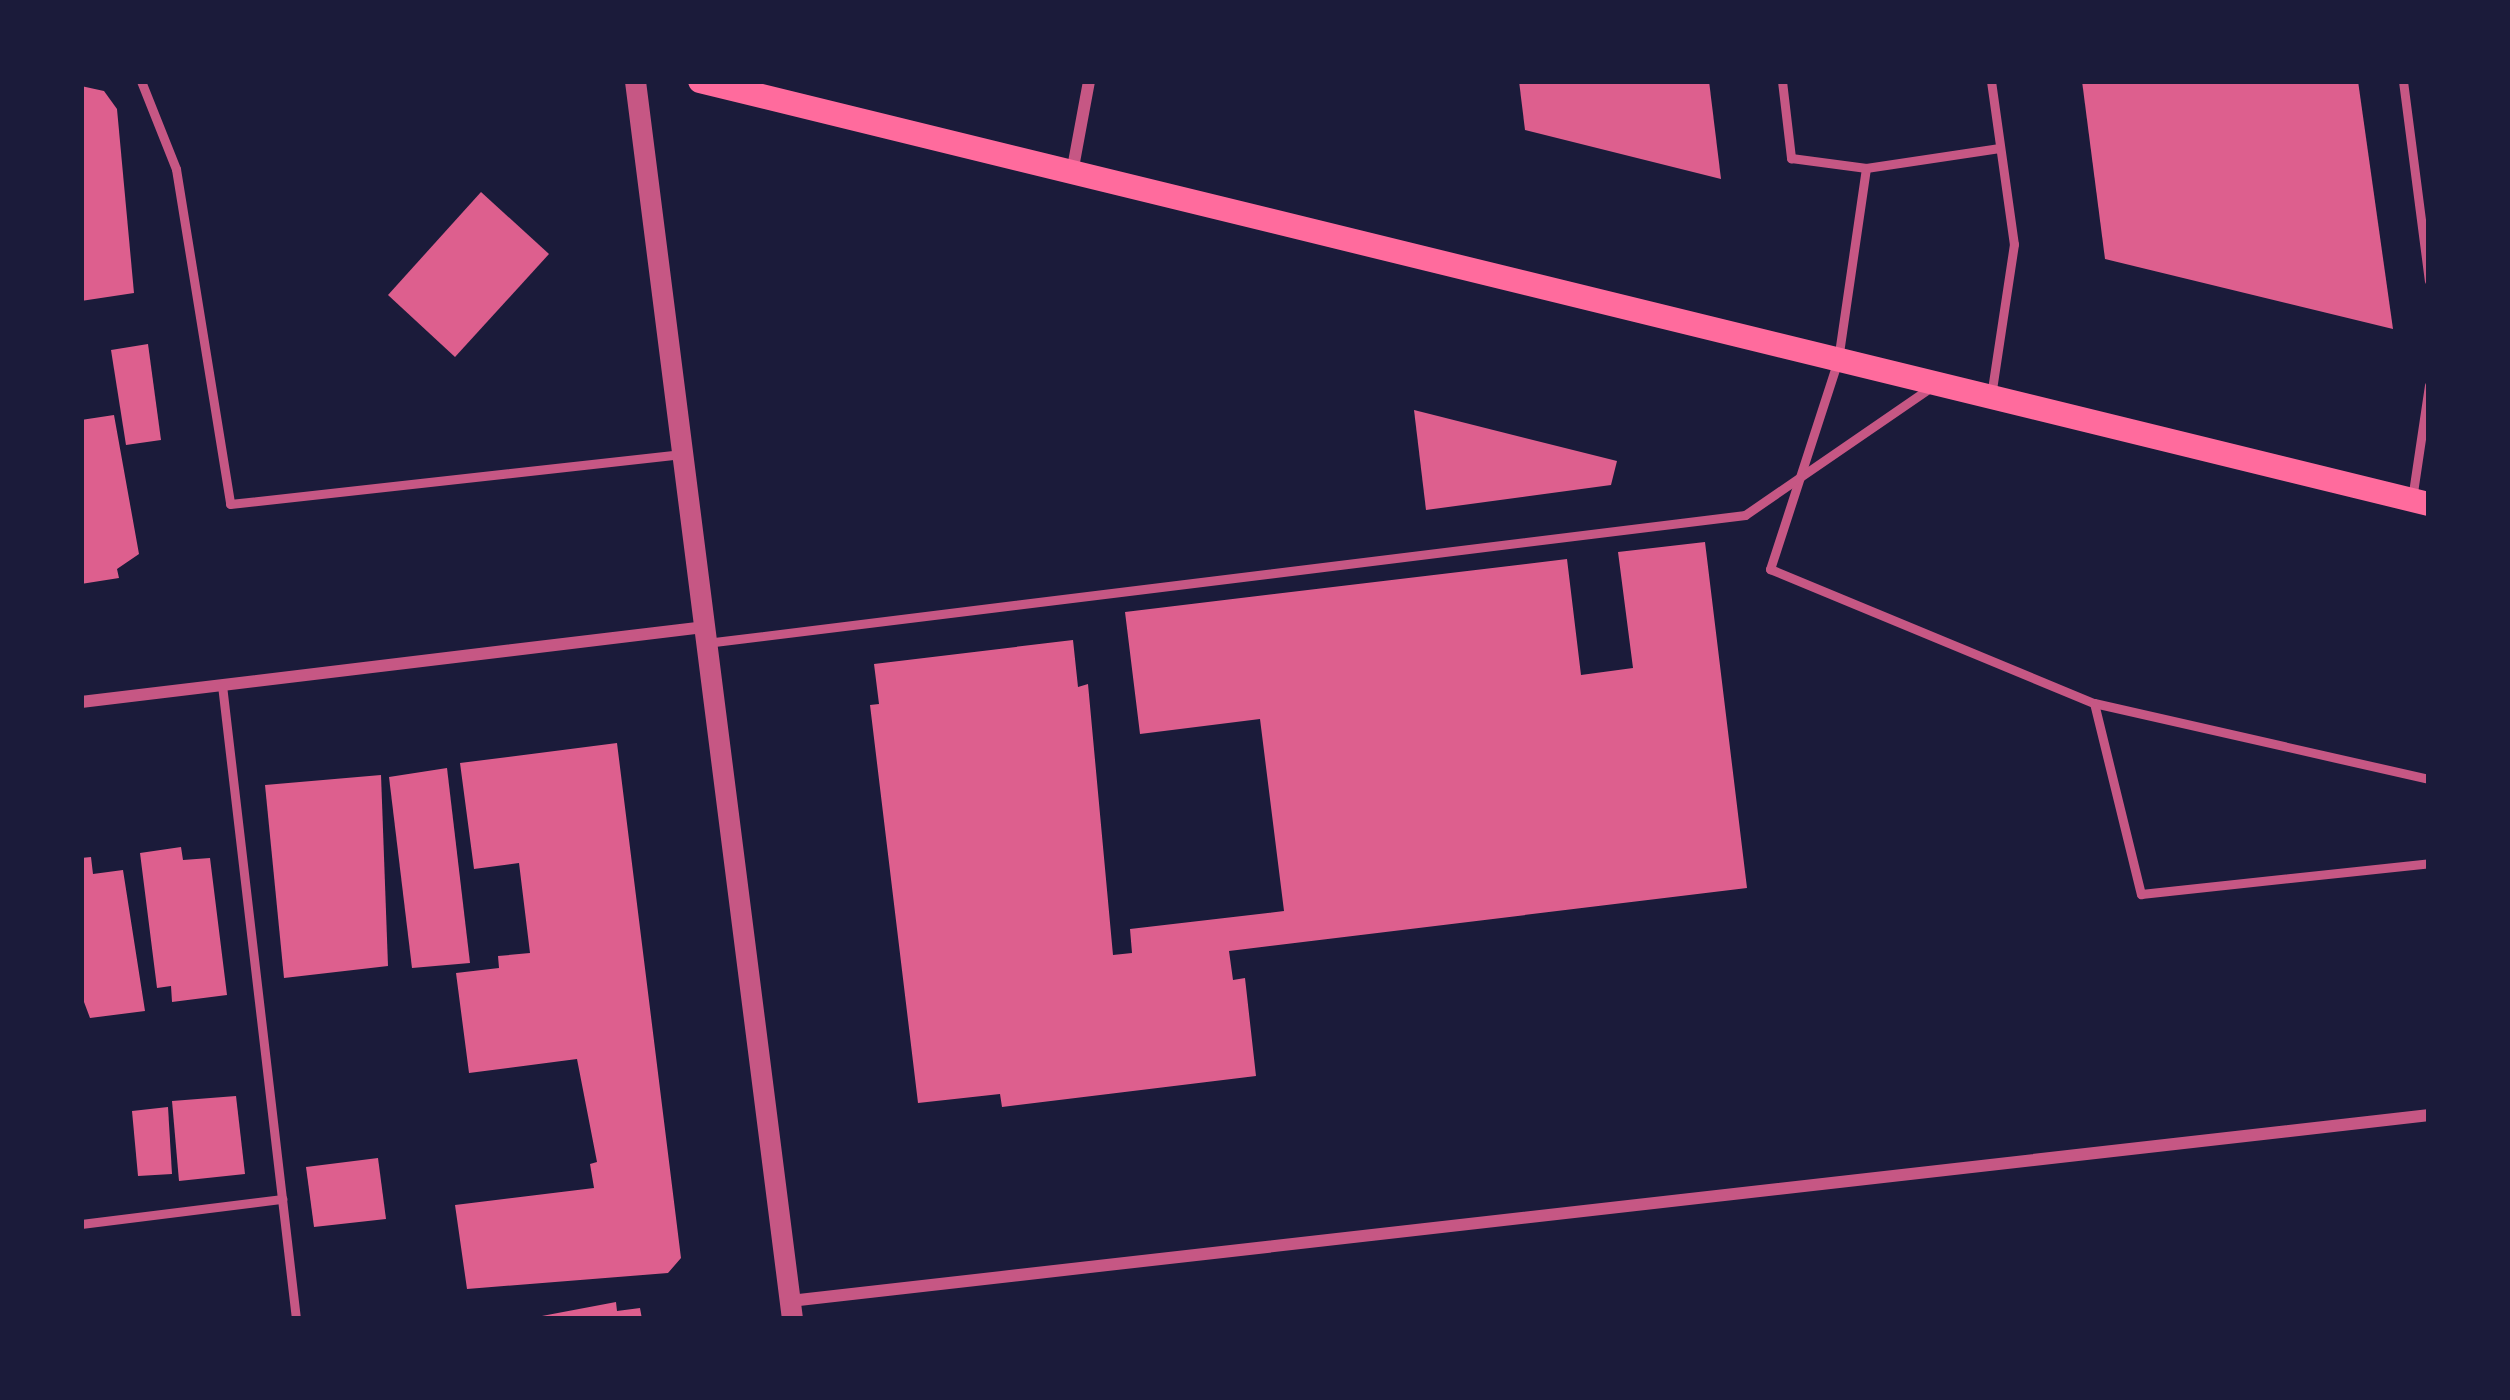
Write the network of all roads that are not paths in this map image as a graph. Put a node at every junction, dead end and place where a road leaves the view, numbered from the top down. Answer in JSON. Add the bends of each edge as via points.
{"nodes":[{"id":1,"x":141,"y":81,"type":"edge"},
{"id":2,"x":635,"y":81,"type":"edge"},
{"id":3,"x":700,"y":81,"type":"edge"},
{"id":4,"x":1089,"y":81,"type":"edge"},
{"id":5,"x":1783,"y":81,"type":"edge"},
{"id":6,"x":1990,"y":81,"type":"edge"},
{"id":7,"x":2403,"y":81,"type":"edge"},
{"id":8,"x":2000,"y":148,"type":"junction"},
{"id":9,"x":1866,"y":168,"type":"junction"},
{"id":10,"x":1072,"y":173,"type":"junction"},
{"id":11,"x":2429,"y":280,"type":"edge"},
{"id":12,"x":1838,"y":360,"type":"junction"},
{"id":13,"x":1937,"y":383,"type":"junction"},
{"id":14,"x":2429,"y":386,"type":"edge"},
{"id":15,"x":1991,"y":396,"type":"junction"},
{"id":16,"x":682,"y":454,"type":"junction"},
{"id":17,"x":1799,"y":478,"type":"junction"},
{"id":18,"x":2420,"y":502,"type":"edge"},
{"id":19,"x":705,"y":635,"type":"junction"},
{"id":20,"x":222,"y":686,"type":"junction"},
{"id":21,"x":81,"y":703,"type":"edge"},
{"id":22,"x":2094,"y":703,"type":"junction"},
{"id":23,"x":2429,"y":779,"type":"edge"},
{"id":24,"x":2429,"y":862,"type":"edge"},
{"id":25,"x":2429,"y":1115,"type":"edge"},
{"id":26,"x":282,"y":1199,"type":"junction"},
{"id":27,"x":81,"y":1225,"type":"edge"},
{"id":28,"x":791,"y":1310,"type":"edge"},
{"id":29,"x":296,"y":1319,"type":"edge"}],
"edges":[{"from":1,"to":16,"type":"lane","via":[[176,169],[230,504]]},
{"from":2,"to":16,"type":"street"},
{"from":3,"to":10,"type":"main road"},
{"from":4,"to":10,"type":"street"},
{"from":5,"to":9,"type":"lane","via":[[1790,158]]},
{"from":6,"to":8,"type":"lane"},
{"from":7,"to":11,"type":"lane"},
{"from":8,"to":9,"type":"lane"},
{"from":8,"to":15,"type":"lane","via":[[2014,244]]},
{"from":9,"to":12,"type":"lane"},
{"from":10,"to":12,"type":"main road"},
{"from":12,"to":13,"type":"main road"},
{"from":12,"to":17,"type":"lane"},
{"from":13,"to":15,"type":"main road"},
{"from":13,"to":17,"type":"lane"},
{"from":14,"to":18,"type":"lane"},
{"from":15,"to":18,"type":"main road"},
{"from":16,"to":19,"type":"street"},
{"from":17,"to":19,"type":"lane","via":[[1745,515]]},
{"from":17,"to":22,"type":"lane","via":[[1770,569]]},
{"from":19,"to":20,"type":"street"},
{"from":19,"to":28,"type":"street"},
{"from":20,"to":21,"type":"street"},
{"from":20,"to":26,"type":"lane"},
{"from":22,"to":23,"type":"lane"},
{"from":22,"to":24,"type":"lane","via":[[2141,894]]},
{"from":25,"to":28,"type":"street"},
{"from":26,"to":27,"type":"lane"},
{"from":26,"to":29,"type":"lane"}]}
